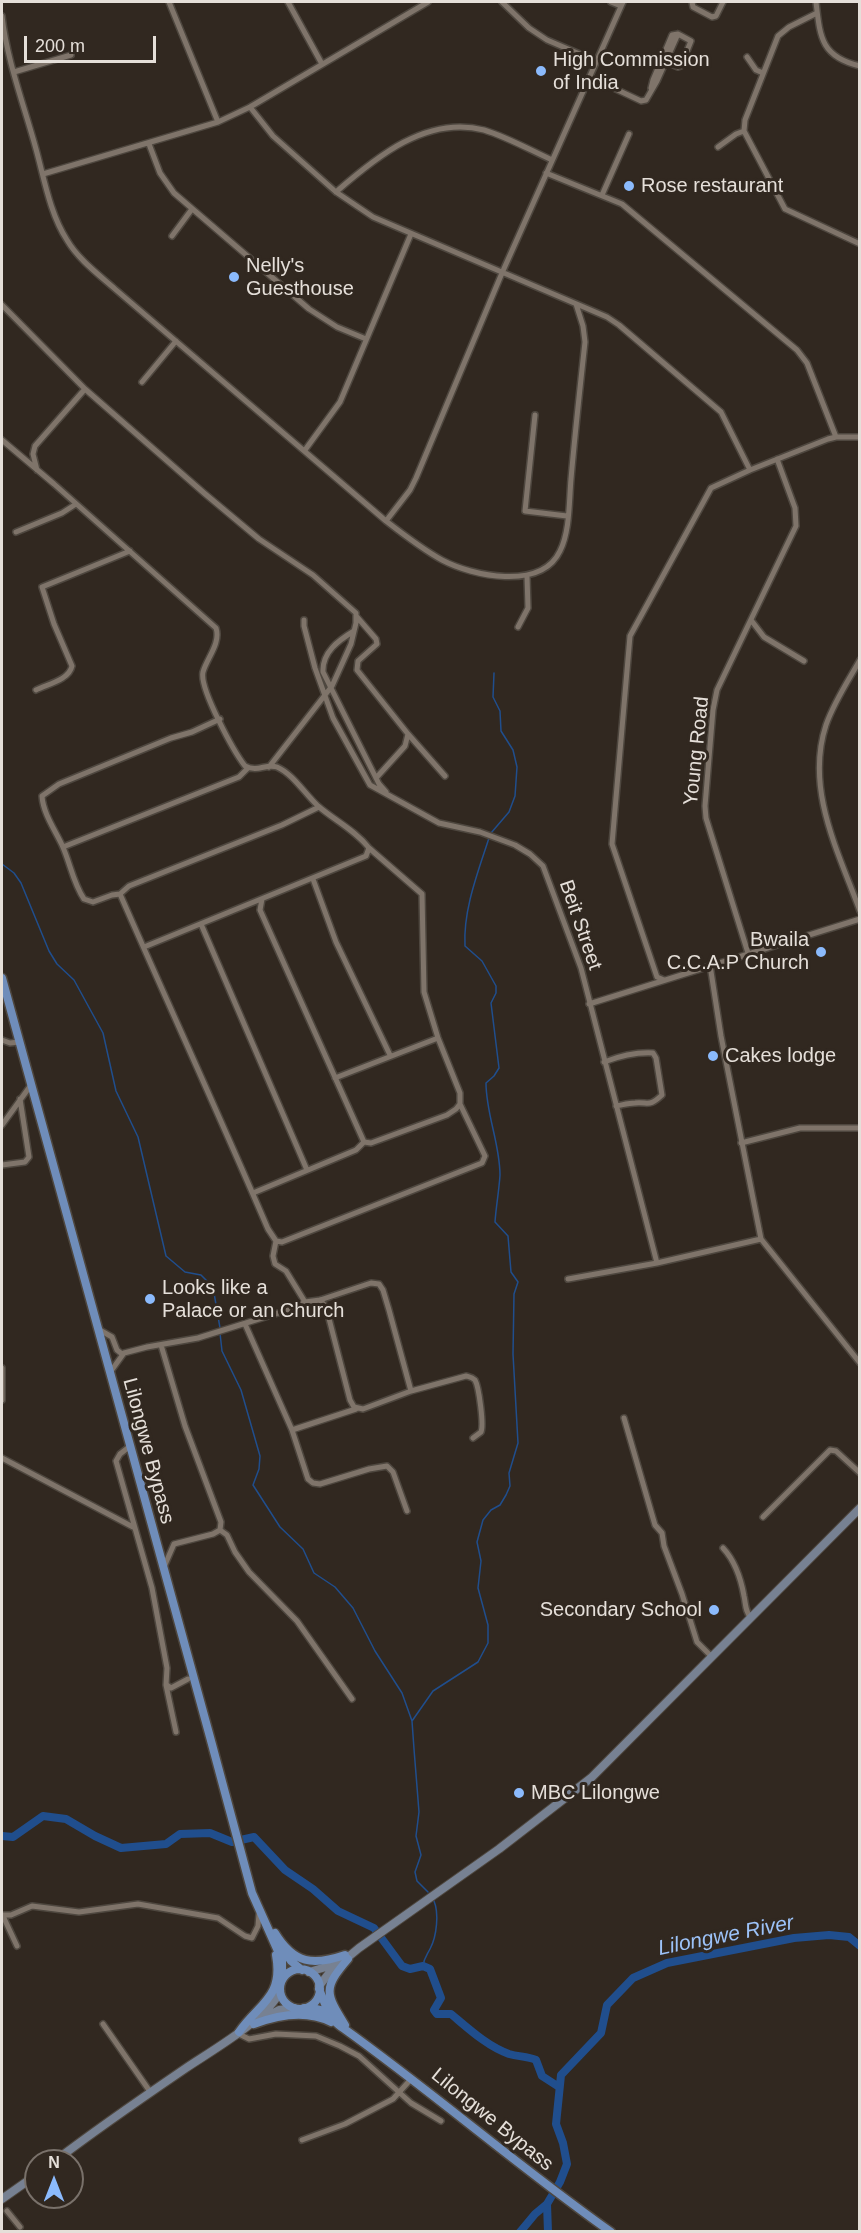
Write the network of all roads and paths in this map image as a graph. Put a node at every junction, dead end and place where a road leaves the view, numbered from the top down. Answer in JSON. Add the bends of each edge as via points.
{"nodes":[{"id":1,"x":169,"y":2,"type":"edge"},
{"id":2,"x":288,"y":2,"type":"edge"},
{"id":3,"x":428,"y":2,"type":"edge"},
{"id":4,"x":502,"y":2,"type":"edge"},
{"id":5,"x":611,"y":2,"type":"edge"},
{"id":6,"x":692,"y":2,"type":"edge"},
{"id":7,"x":723,"y":2,"type":"edge"},
{"id":8,"x":816,"y":2,"type":"edge"},
{"id":9,"x":622,"y":4,"type":"edge"},
{"id":10,"x":817,"y":13,"type":"junction"},
{"id":11,"x":2,"y":16,"type":"edge"},
{"id":12,"x":678,"y":34,"type":"junction"},
{"id":13,"x":71,"y":55,"type":"dead end"},
{"id":14,"x":747,"y":57,"type":"dead end"},
{"id":15,"x":596,"y":61,"type":"junction"},
{"id":16,"x":666,"y":62,"type":"junction"},
{"id":17,"x":322,"y":64,"type":"junction"},
{"id":18,"x":860,"y":66,"type":"edge"},
{"id":19,"x":14,"y":72,"type":"junction"},
{"id":20,"x":763,"y":73,"type":"junction"},
{"id":21,"x":590,"y":77,"type":"junction"},
{"id":22,"x":651,"y":90,"type":"junction"},
{"id":23,"x":250,"y":107,"type":"junction"},
{"id":24,"x":218,"y":122,"type":"junction"},
{"id":25,"x":744,"y":131,"type":"junction"},
{"id":26,"x":629,"y":134,"type":"dead end"},
{"id":27,"x":149,"y":144,"type":"junction"},
{"id":28,"x":718,"y":147,"type":"dead end"},
{"id":29,"x":552,"y":160,"type":"junction"},
{"id":30,"x":546,"y":173,"type":"junction"},
{"id":31,"x":43,"y":174,"type":"junction"},
{"id":32,"x":336,"y":192,"type":"junction"},
{"id":33,"x":602,"y":195,"type":"junction"},
{"id":34,"x":192,"y":209,"type":"junction"},
{"id":35,"x":411,"y":234,"type":"junction"},
{"id":36,"x":172,"y":236,"type":"dead end"},
{"id":37,"x":860,"y":244,"type":"edge"},
{"id":38,"x":502,"y":273,"type":"junction"},
{"id":39,"x":576,"y":304,"type":"junction"},
{"id":40,"x":2,"y":305,"type":"edge"},
{"id":41,"x":366,"y":339,"type":"junction"},
{"id":42,"x":176,"y":341,"type":"junction"},
{"id":43,"x":142,"y":382,"type":"dead end"},
{"id":44,"x":85,"y":389,"type":"junction"},
{"id":45,"x":535,"y":415,"type":"dead end"},
{"id":46,"x":836,"y":437,"type":"junction"},
{"id":47,"x":860,"y":437,"type":"edge"},
{"id":48,"x":2,"y":440,"type":"edge"},
{"id":49,"x":304,"y":450,"type":"junction"},
{"id":50,"x":777,"y":459,"type":"junction"},
{"id":51,"x":37,"y":470,"type":"junction"},
{"id":52,"x":750,"y":470,"type":"junction"},
{"id":53,"x":76,"y":504,"type":"junction"},
{"id":54,"x":567,"y":516,"type":"junction"},
{"id":55,"x":386,"y":520,"type":"junction"},
{"id":56,"x":16,"y":532,"type":"dead end"},
{"id":57,"x":130,"y":550,"type":"junction"},
{"id":58,"x":527,"y":576,"type":"junction"},
{"id":59,"x":357,"y":617,"type":"junction"},
{"id":60,"x":304,"y":620,"type":"dead end"},
{"id":61,"x":752,"y":620,"type":"junction"},
{"id":62,"x":518,"y":627,"type":"dead end"},
{"id":63,"x":355,"y":630,"type":"junction"},
{"id":64,"x":860,"y":660,"type":"edge"},
{"id":65,"x":804,"y":661,"type":"dead end"},
{"id":66,"x":330,"y":689,"type":"junction"},
{"id":67,"x":36,"y":690,"type":"dead end"},
{"id":68,"x":324,"y":696,"type":"junction"},
{"id":69,"x":220,"y":720,"type":"junction"},
{"id":70,"x":408,"y":734,"type":"junction"},
{"id":71,"x":269,"y":766,"type":"junction"},
{"id":72,"x":248,"y":768,"type":"junction"},
{"id":73,"x":445,"y":777,"type":"dead end"},
{"id":74,"x":376,"y":778,"type":"junction"},
{"id":75,"x":394,"y":799,"type":"junction"},
{"id":76,"x":319,"y":807,"type":"junction"},
{"id":77,"x":63,"y":847,"type":"junction"},
{"id":78,"x":369,"y":848,"type":"junction"},
{"id":79,"x":313,"y":879,"type":"junction"},
{"id":80,"x":120,"y":894,"type":"junction"},
{"id":81,"x":262,"y":899,"type":"junction"},
{"id":82,"x":860,"y":910,"type":"edge"},
{"id":83,"x":860,"y":919,"type":"edge"},
{"id":84,"x":201,"y":924,"type":"junction"},
{"id":85,"x":144,"y":946,"type":"junction"},
{"id":86,"x":748,"y":953,"type":"junction"},
{"id":87,"x":710,"y":965,"type":"junction"},
{"id":88,"x":2,"y":978,"type":"edge"},
{"id":89,"x":664,"y":980,"type":"junction"},
{"id":90,"x":589,"y":1004,"type":"junction"},
{"id":91,"x":438,"y":1038,"type":"junction"},
{"id":92,"x":2,"y":1040,"type":"edge"},
{"id":93,"x":19,"y":1042,"type":"junction"},
{"id":94,"x":390,"y":1055,"type":"junction"},
{"id":95,"x":604,"y":1062,"type":"junction"},
{"id":96,"x":335,"y":1078,"type":"junction"},
{"id":97,"x":31,"y":1085,"type":"junction"},
{"id":98,"x":20,"y":1099,"type":"junction"},
{"id":99,"x":460,"y":1104,"type":"junction"},
{"id":100,"x":616,"y":1106,"type":"junction"},
{"id":101,"x":2,"y":1125,"type":"edge"},
{"id":102,"x":860,"y":1128,"type":"edge"},
{"id":103,"x":364,"y":1142,"type":"junction"},
{"id":104,"x":741,"y":1143,"type":"junction"},
{"id":105,"x":2,"y":1165,"type":"edge"},
{"id":106,"x":307,"y":1170,"type":"junction"},
{"id":107,"x":253,"y":1193,"type":"junction"},
{"id":108,"x":761,"y":1239,"type":"junction"},
{"id":109,"x":276,"y":1241,"type":"junction"},
{"id":110,"x":657,"y":1263,"type":"junction"},
{"id":111,"x":568,"y":1279,"type":"dead end"},
{"id":112,"x":320,"y":1300,"type":"junction"},
{"id":113,"x":305,"y":1302,"type":"junction"},
{"id":114,"x":245,"y":1324,"type":"junction"},
{"id":115,"x":98,"y":1329,"type":"junction"},
{"id":116,"x":161,"y":1345,"type":"junction"},
{"id":117,"x":122,"y":1354,"type":"junction"},
{"id":118,"x":860,"y":1363,"type":"edge"},
{"id":119,"x":2,"y":1368,"type":"edge"},
{"id":120,"x":109,"y":1373,"type":"junction"},
{"id":121,"x":411,"y":1391,"type":"junction"},
{"id":122,"x":2,"y":1400,"type":"edge"},
{"id":123,"x":357,"y":1409,"type":"junction"},
{"id":124,"x":624,"y":1418,"type":"dead end"},
{"id":125,"x":292,"y":1430,"type":"junction"},
{"id":126,"x":473,"y":1438,"type":"dead end"},
{"id":127,"x":129,"y":1447,"type":"junction"},
{"id":128,"x":2,"y":1458,"type":"edge"},
{"id":129,"x":860,"y":1473,"type":"edge"},
{"id":130,"x":860,"y":1508,"type":"edge"},
{"id":131,"x":407,"y":1511,"type":"dead end"},
{"id":132,"x":763,"y":1517,"type":"dead end"},
{"id":133,"x":133,"y":1527,"type":"junction"},
{"id":134,"x":220,"y":1530,"type":"junction"},
{"id":135,"x":157,"y":1546,"type":"junction"},
{"id":136,"x":172,"y":1547,"type":"junction"},
{"id":137,"x":723,"y":1548,"type":"dead end"},
{"id":138,"x":163,"y":1569,"type":"junction"},
{"id":139,"x":751,"y":1618,"type":"junction"},
{"id":140,"x":712,"y":1657,"type":"junction"},
{"id":141,"x":189,"y":1679,"type":"dead end"},
{"id":142,"x":166,"y":1685,"type":"junction"},
{"id":143,"x":352,"y":1699,"type":"dead end"},
{"id":144,"x":176,"y":1732,"type":"dead end"},
{"id":145,"x":259,"y":1911,"type":"junction"},
{"id":146,"x":2,"y":1916,"type":"edge"},
{"id":147,"x":270,"y":1933,"type":"junction"},
{"id":148,"x":17,"y":1946,"type":"dead end"},
{"id":149,"x":346,"y":1957,"type":"junction"},
{"id":150,"x":306,"y":1971,"type":"junction"},
{"id":151,"x":282,"y":1980,"type":"junction"},
{"id":152,"x":319,"y":1988,"type":"junction"},
{"id":153,"x":280,"y":1991,"type":"junction"},
{"id":154,"x":294,"y":2008,"type":"junction"},
{"id":155,"x":304,"y":2008,"type":"junction"},
{"id":156,"x":103,"y":2024,"type":"dead end"},
{"id":157,"x":254,"y":2024,"type":"junction"},
{"id":158,"x":344,"y":2026,"type":"junction"},
{"id":159,"x":238,"y":2033,"type":"junction"},
{"id":160,"x":412,"y":2078,"type":"junction"},
{"id":161,"x":399,"y":2091,"type":"junction"},
{"id":162,"x":151,"y":2093,"type":"junction"},
{"id":163,"x":441,"y":2121,"type":"dead end"},
{"id":164,"x":302,"y":2140,"type":"dead end"},
{"id":165,"x":72,"y":2149,"type":"edge"},
{"id":166,"x":24,"y":2183,"type":"edge"},
{"id":167,"x":2,"y":2199,"type":"edge"},
{"id":168,"x":7,"y":2211,"type":"dead end"},
{"id":169,"x":20,"y":2228,"type":"dead end"},
{"id":170,"x":611,"y":2232,"type":"edge"}],
"edges":[{"from":1,"to":24,"type":"street"},
{"from":2,"to":17,"type":"street"},
{"from":3,"to":17,"type":"street"},
{"from":4,"to":15,"type":"street","via":[[547,40]]},
{"from":5,"to":9,"type":"street"},
{"from":6,"to":7,"type":"street","via":[[696,10],[712,17]]},
{"from":8,"to":10,"type":"street"},
{"from":9,"to":15,"type":"street"},
{"from":10,"to":18,"type":"street","via":[[829,52]]},
{"from":10,"to":20,"type":"street","via":[[778,36]]},
{"from":11,"to":19,"type":"street"},
{"from":12,"to":16,"type":"street"},
{"from":12,"to":16,"type":"street","via":[[691,42],[681,66]]},
{"from":12,"to":22,"type":"street","via":[[672,35]]},
{"from":13,"to":19,"type":"street"},
{"from":14,"to":20,"type":"street"},
{"from":15,"to":21,"type":"street"},
{"from":16,"to":22,"type":"street"},
{"from":17,"to":23,"type":"street"},
{"from":19,"to":31,"type":"street"},
{"from":20,"to":25,"type":"street"},
{"from":21,"to":22,"type":"street","via":[[641,101],[646,100]]},
{"from":21,"to":29,"type":"street"},
{"from":23,"to":24,"type":"street"},
{"from":23,"to":32,"type":"street","via":[[273,136]]},
{"from":24,"to":27,"type":"street"},
{"from":25,"to":28,"type":"street"},
{"from":25,"to":37,"type":"street","via":[[785,209]]},
{"from":26,"to":33,"type":"street"},
{"from":27,"to":31,"type":"street"},
{"from":27,"to":34,"type":"street","via":[[163,178]]},
{"from":29,"to":30,"type":"street"},
{"from":29,"to":32,"type":"street","via":[[485,131],[440,129],[375,160]]},
{"from":30,"to":33,"type":"street"},
{"from":30,"to":38,"type":"street"},
{"from":31,"to":42,"type":"street","via":[[67,241],[106,281]]},
{"from":32,"to":35,"type":"street","via":[[373,217]]},
{"from":33,"to":46,"type":"street","via":[[627,208],[797,350],[807,363]]},
{"from":34,"to":36,"type":"street"},
{"from":34,"to":41,"type":"street","via":[[309,309]]},
{"from":35,"to":38,"type":"street"},
{"from":35,"to":41,"type":"street"},
{"from":38,"to":39,"type":"street"},
{"from":38,"to":55,"type":"street","via":[[416,478]]},
{"from":39,"to":52,"type":"street","via":[[619,325],[721,412]]},
{"from":39,"to":54,"type":"street","via":[[585,342]]},
{"from":40,"to":44,"type":"street"},
{"from":41,"to":49,"type":"street","via":[[339,402]]},
{"from":42,"to":43,"type":"street"},
{"from":42,"to":49,"type":"street"},
{"from":44,"to":51,"type":"street","via":[[35,446]]},
{"from":44,"to":59,"type":"street","via":[[236,520],[314,575]]},
{"from":45,"to":54,"type":"street","via":[[525,511]]},
{"from":46,"to":47,"type":"street"},
{"from":46,"to":50,"type":"street"},
{"from":48,"to":51,"type":"street"},
{"from":49,"to":55,"type":"street"},
{"from":50,"to":52,"type":"street"},
{"from":50,"to":61,"type":"street","name":"Young Road","via":[[795,508],[796,526]]},
{"from":51,"to":53,"type":"street"},
{"from":52,"to":89,"type":"street","via":[[711,488],[633,627],[627,647],[612,844],[657,977]]},
{"from":53,"to":56,"type":"street"},
{"from":53,"to":57,"type":"street"},
{"from":54,"to":58,"type":"street","via":[[558,555]]},
{"from":55,"to":58,"type":"street","via":[[445,562],[500,576]]},
{"from":57,"to":67,"type":"street","via":[[42,587],[72,666],[69,674]]},
{"from":57,"to":69,"type":"street","via":[[216,628],[217,639],[203,681]]},
{"from":58,"to":62,"type":"street","via":[[528,608]]},
{"from":59,"to":63,"type":"street"},
{"from":59,"to":70,"type":"street","via":[[377,644],[358,661],[357,670]]},
{"from":60,"to":68,"type":"street","name":"Beit Street"},
{"from":61,"to":65,"type":"street","via":[[764,636]]},
{"from":61,"to":86,"type":"street","name":"Young Road","via":[[717,690],[705,806],[708,830]]},
{"from":63,"to":66,"type":"street"},
{"from":63,"to":66,"type":"street","via":[[337,643],[324,661],[323,672]]},
{"from":64,"to":82,"type":"street","via":[[827,723],[818,771],[826,816]]},
{"from":66,"to":68,"type":"street"},
{"from":66,"to":74,"type":"street"},
{"from":68,"to":71,"type":"street"},
{"from":68,"to":75,"type":"street","name":"Beit Street","via":[[370,785]]},
{"from":69,"to":72,"type":"street"},
{"from":69,"to":77,"type":"street","via":[[45,793],[42,799]]},
{"from":70,"to":73,"type":"street"},
{"from":70,"to":74,"type":"street","via":[[405,746]]},
{"from":71,"to":72,"type":"street"},
{"from":71,"to":76,"type":"street","via":[[282,771]]},
{"from":72,"to":77,"type":"street","via":[[239,777]]},
{"from":74,"to":75,"type":"street"},
{"from":75,"to":90,"type":"street","name":"Beit Street","via":[[439,823],[493,836],[538,859],[581,968]]},
{"from":76,"to":78,"type":"street"},
{"from":76,"to":80,"type":"street","via":[[129,886]]},
{"from":77,"to":80,"type":"street","via":[[84,899],[93,902]]},
{"from":78,"to":79,"type":"street","via":[[366,856]]},
{"from":78,"to":91,"type":"street","via":[[422,894],[423,986]]},
{"from":79,"to":81,"type":"street"},
{"from":79,"to":94,"type":"street","via":[[336,942]]},
{"from":80,"to":85,"type":"street"},
{"from":81,"to":84,"type":"street"},
{"from":81,"to":96,"type":"street","via":[[260,910]]},
{"from":83,"to":86,"type":"street"},
{"from":84,"to":85,"type":"street"},
{"from":84,"to":106,"type":"street"},
{"from":85,"to":107,"type":"street"},
{"from":86,"to":87,"type":"street"},
{"from":87,"to":89,"type":"street"},
{"from":87,"to":104,"type":"street"},
{"from":88,"to":93,"type":"main road","name":"Lilongwe Bypass"},
{"from":89,"to":90,"type":"street"},
{"from":90,"to":95,"type":"street","name":"Beit Street"},
{"from":91,"to":94,"type":"street"},
{"from":91,"to":99,"type":"street","via":[[460,1094]]},
{"from":92,"to":93,"type":"street"},
{"from":93,"to":97,"type":"main road","name":"Lilongwe Bypass"},
{"from":94,"to":96,"type":"street"},
{"from":95,"to":100,"type":"street","name":"Beit Street"},
{"from":95,"to":100,"type":"street","via":[[644,1053],[653,1053],[656,1058],[662,1095],[647,1104]]},
{"from":96,"to":103,"type":"street"},
{"from":97,"to":98,"type":"street"},
{"from":97,"to":115,"type":"main road","name":"Lilongwe Bypass"},
{"from":98,"to":101,"type":"street"},
{"from":98,"to":105,"type":"street","via":[[29,1157],[25,1162]]},
{"from":99,"to":103,"type":"street","via":[[447,1115],[371,1143]]},
{"from":99,"to":109,"type":"street","via":[[485,1156],[482,1163],[282,1242]]},
{"from":100,"to":110,"type":"street","name":"Beit Street"},
{"from":102,"to":104,"type":"street","via":[[800,1128]]},
{"from":103,"to":106,"type":"street","via":[[356,1150]]},
{"from":104,"to":108,"type":"street"},
{"from":106,"to":107,"type":"street"},
{"from":107,"to":109,"type":"street"},
{"from":108,"to":110,"type":"street"},
{"from":108,"to":118,"type":"street"},
{"from":109,"to":113,"type":"street","via":[[273,1262],[286,1271]]},
{"from":110,"to":111,"type":"street"},
{"from":112,"to":113,"type":"street"},
{"from":112,"to":121,"type":"street","via":[[371,1283],[381,1286]]},
{"from":112,"to":123,"type":"street","via":[[326,1307],[350,1400]]},
{"from":113,"to":114,"type":"street"},
{"from":114,"to":116,"type":"street"},
{"from":114,"to":125,"type":"street"},
{"from":115,"to":117,"type":"street","via":[[112,1337]]},
{"from":115,"to":120,"type":"main road","name":"Lilongwe Bypass"},
{"from":116,"to":117,"type":"street"},
{"from":116,"to":134,"type":"street","via":[[185,1426],[220,1518]]},
{"from":117,"to":120,"type":"street"},
{"from":119,"to":122,"type":"street"},
{"from":120,"to":127,"type":"main road","name":"Lilongwe Bypass"},
{"from":121,"to":123,"type":"street"},
{"from":121,"to":126,"type":"street","via":[[466,1376],[474,1378],[483,1423],[481,1432]]},
{"from":123,"to":125,"type":"street"},
{"from":124,"to":140,"type":"street","via":[[655,1525],[662,1533],[697,1642]]},
{"from":125,"to":131,"type":"street","via":[[310,1481],[320,1484],[387,1466],[393,1472]]},
{"from":127,"to":133,"type":"street","via":[[116,1461]]},
{"from":127,"to":135,"type":"main road","name":"Lilongwe Bypass"},
{"from":128,"to":133,"type":"street"},
{"from":129,"to":132,"type":"street","via":[[830,1450]]},
{"from":130,"to":139,"type":"main road"},
{"from":133,"to":142,"type":"street","via":[[152,1588],[167,1668]]},
{"from":134,"to":136,"type":"street"},
{"from":134,"to":143,"type":"street","via":[[249,1572],[297,1621]]},
{"from":135,"to":136,"type":"street"},
{"from":135,"to":138,"type":"main road","name":"Lilongwe Bypass"},
{"from":136,"to":138,"type":"street"},
{"from":137,"to":139,"type":"street","via":[[735,1563]]},
{"from":138,"to":145,"type":"main road","name":"Lilongwe Bypass"},
{"from":139,"to":140,"type":"main road"},
{"from":140,"to":149,"type":"main road","via":[[583,1784]]},
{"from":141,"to":142,"type":"street","via":[[171,1688]]},
{"from":142,"to":144,"type":"street"},
{"from":145,"to":146,"type":"street","via":[[252,1938],[218,1918],[138,1904],[79,1912],[32,1906]]},
{"from":145,"to":147,"type":"main road","name":"Lilongwe Bypass"},
{"from":145,"to":149,"type":"main road","via":[[283,1945],[300,1959],[319,1962]]},
{"from":146,"to":148,"type":"street"},
{"from":147,"to":150,"type":"main road","name":"Lilongwe Bypass","via":[[288,1957]]},
{"from":147,"to":151,"type":"main road","name":"Lilongwe Bypass","via":[[282,1960]]},
{"from":147,"to":159,"type":"main road","via":[[277,1964],[273,1987],[266,2004]]},
{"from":149,"to":150,"type":"main road"},
{"from":149,"to":152,"type":"main road"},
{"from":149,"to":158,"type":"main road","via":[[329,1986]]},
{"from":150,"to":151,"type":"main road","via":[[291,1971]]},
{"from":150,"to":152,"type":"main road","via":[[315,1976]]},
{"from":151,"to":153,"type":"main road"},
{"from":152,"to":155,"type":"main road","via":[[315,2001]]},
{"from":152,"to":158,"type":"main road","name":"Lilongwe Bypass","via":[[325,2004]]},
{"from":153,"to":154,"type":"main road","via":[[284,2001]]},
{"from":153,"to":159,"type":"main road","via":[[274,2003]]},
{"from":154,"to":155,"type":"main road"},
{"from":154,"to":157,"type":"main road","via":[[274,2012]]},
{"from":155,"to":158,"type":"main road","name":"Lilongwe Bypass","via":[[322,2011]]},
{"from":156,"to":162,"type":"street"},
{"from":157,"to":158,"type":"main road","via":[[277,2017],[312,2015]]},
{"from":157,"to":159,"type":"main road"},
{"from":158,"to":160,"type":"main road","name":"Lilongwe Bypass"},
{"from":159,"to":161,"type":"street","via":[[249,2039],[276,2034],[316,2036],[359,2056]]},
{"from":159,"to":162,"type":"main road"},
{"from":160,"to":161,"type":"street"},
{"from":160,"to":170,"type":"main road","name":"Lilongwe Bypass"},
{"from":161,"to":163,"type":"street"},
{"from":161,"to":164,"type":"street","via":[[393,2099],[345,2124]]},
{"from":162,"to":165,"type":"main road"},
{"from":166,"to":167,"type":"main road"},
{"from":168,"to":169,"type":"street"}]}
